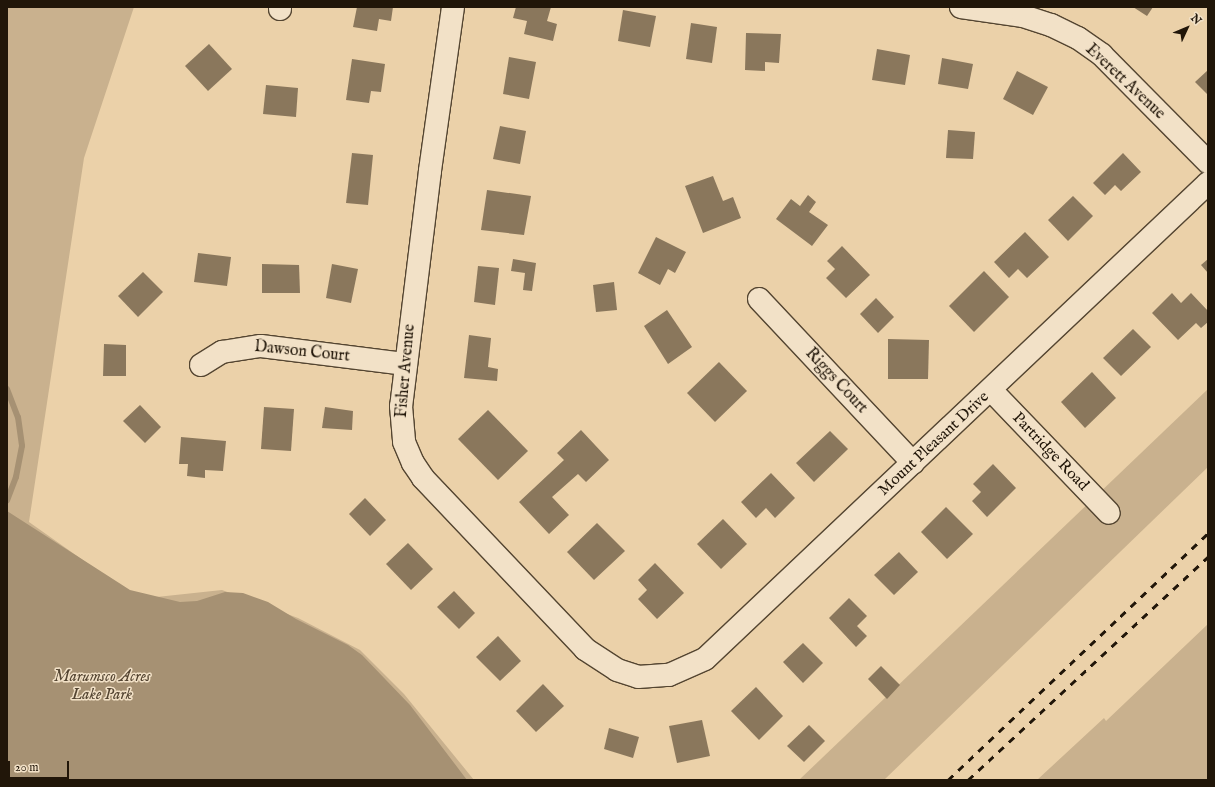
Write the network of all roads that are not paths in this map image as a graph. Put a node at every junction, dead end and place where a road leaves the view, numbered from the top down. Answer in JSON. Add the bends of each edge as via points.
{"nodes":[{"id":1,"x":453,"y":7,"type":"edge"},
{"id":2,"x":960,"y":7,"type":"edge"},
{"id":3,"x":1208,"y":162,"type":"edge"},
{"id":4,"x":1208,"y":183,"type":"edge"},
{"id":5,"x":759,"y":298,"type":"dead end"},
{"id":6,"x":406,"y":364,"type":"junction"},
{"id":7,"x":201,"y":365,"type":"dead end"},
{"id":8,"x":991,"y":390,"type":"junction"},
{"id":9,"x":913,"y":464,"type":"junction"},
{"id":10,"x":1109,"y":513,"type":"dead end"},
{"id":11,"x":645,"y":677,"type":"joint"}],
"edges":[{"from":1,"to":6,"type":"street","name":"Fisher Avenue"},
{"from":2,"to":3,"type":"street","name":"Everett Avenue","via":[[1023,16],[1051,25],[1078,38],[1102,55]]},
{"from":4,"to":8,"type":"street","name":"Mount Pleasant Drive"},
{"from":5,"to":9,"type":"street","name":"Riggs Court"},
{"from":6,"to":7,"type":"street","name":"Dawson Court","via":[[261,346],[222,352]]},
{"from":6,"to":11,"type":"street","name":"Fisher Avenue","via":[[401,406],[402,432],[407,452],[420,475],[590,653],[618,670]]},
{"from":8,"to":9,"type":"street","name":"Mount Pleasant Drive"},
{"from":8,"to":10,"type":"street","name":"Partridge Road"},
{"from":9,"to":11,"type":"street","name":"Mount Pleasant Drive","via":[[705,659],[669,674]]}]}
